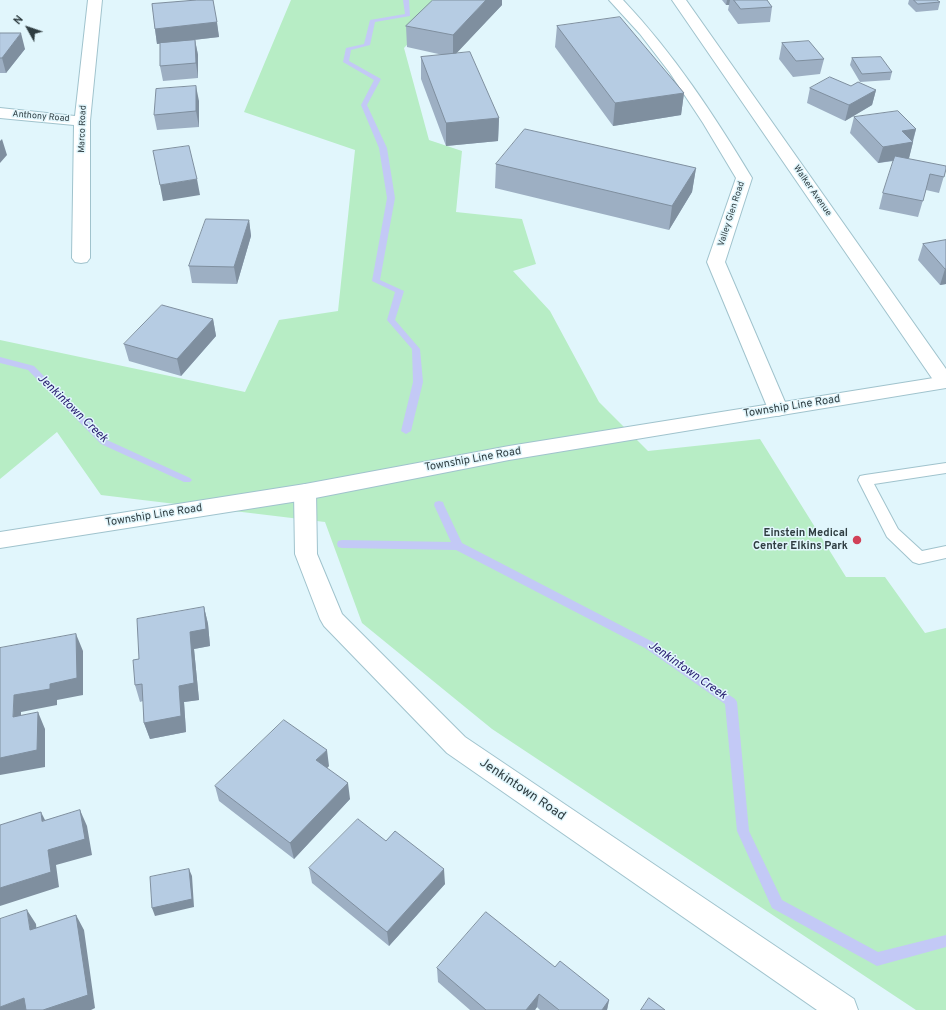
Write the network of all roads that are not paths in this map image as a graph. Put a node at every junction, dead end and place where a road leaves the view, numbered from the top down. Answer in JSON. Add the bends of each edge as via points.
{"nodes":[{"id":1,"x":95,"y":0,"type":"edge"},
{"id":2,"x":616,"y":0,"type":"edge"},
{"id":3,"x":679,"y":0,"type":"edge"},
{"id":4,"x":0,"y":113,"type":"edge"},
{"id":5,"x":82,"y":121,"type":"junction"},
{"id":6,"x":81,"y":258,"type":"dead end"},
{"id":7,"x":946,"y":382,"type":"edge"},
{"id":8,"x":778,"y":409,"type":"junction"},
{"id":9,"x":946,"y":468,"type":"edge"},
{"id":10,"x":305,"y":492,"type":"junction"},
{"id":11,"x":0,"y":540,"type":"edge"},
{"id":12,"x":946,"y":552,"type":"edge"},
{"id":13,"x":843,"y":1010,"type":"edge"}],
"edges":[{"from":1,"to":5,"type":"street","name":"Marco Road"},
{"from":2,"to":8,"type":"street","name":"Valley Glen Road","via":[[649,35],[680,76],[744,178],[716,262]]},
{"from":3,"to":7,"type":"street","name":"Walker Avenue"},
{"from":4,"to":5,"type":"street","name":"Anthony Road"},
{"from":5,"to":6,"type":"street","name":"Marco Road"},
{"from":7,"to":8,"type":"street","name":"Township Line Road"},
{"from":8,"to":10,"type":"street","name":"Township Line Road","via":[[509,453]]},
{"from":9,"to":12,"type":"lane","via":[[865,480],[892,533],[919,558]]},
{"from":10,"to":11,"type":"street","name":"Township Line Road"},
{"from":10,"to":13,"type":"street","name":"Jenkintown Road","via":[[306,554],[332,619],[456,745]]}]}
